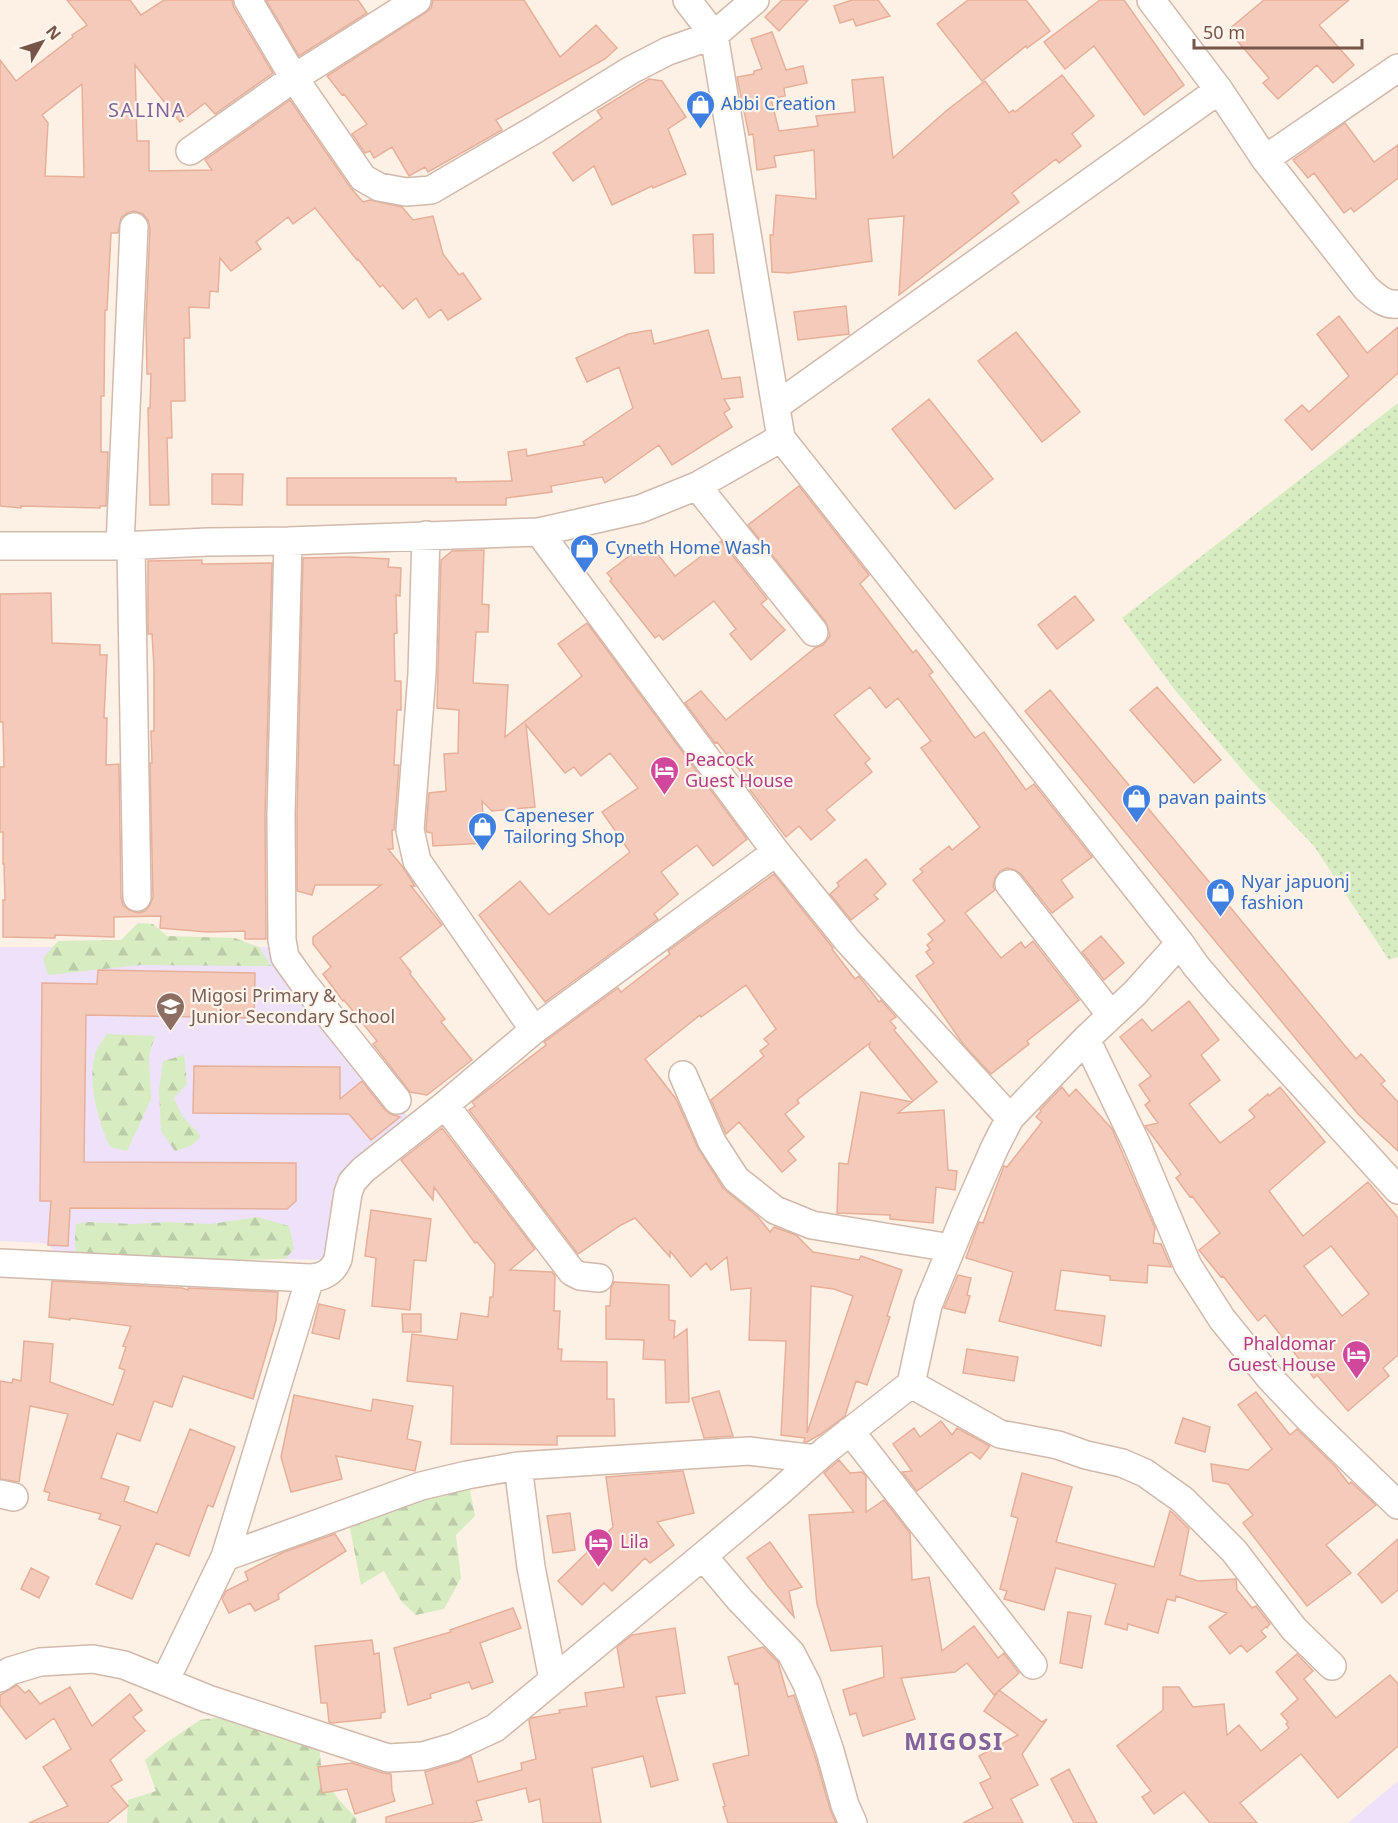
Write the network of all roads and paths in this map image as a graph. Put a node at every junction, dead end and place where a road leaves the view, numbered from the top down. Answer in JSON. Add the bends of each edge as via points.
{"nodes":[{"id":1,"x":248,"y":0,"type":"edge"},
{"id":2,"x":417,"y":0,"type":"edge"},
{"id":3,"x":687,"y":0,"type":"edge"},
{"id":4,"x":755,"y":0,"type":"edge"},
{"id":5,"x":1151,"y":0,"type":"edge"},
{"id":6,"x":714,"y":35,"type":"junction"},
{"id":7,"x":1398,"y":68,"type":"edge"},
{"id":8,"x":294,"y":78,"type":"junction"},
{"id":9,"x":1219,"y":90,"type":"junction"},
{"id":10,"x":190,"y":151,"type":"dead end"},
{"id":11,"x":1265,"y":159,"type":"junction"},
{"id":12,"x":134,"y":227,"type":"dead end"},
{"id":13,"x":1398,"y":303,"type":"edge"},
{"id":14,"x":776,"y":406,"type":"junction"},
{"id":15,"x":781,"y":438,"type":"junction"},
{"id":16,"x":697,"y":486,"type":"junction"},
{"id":17,"x":539,"y":532,"type":"junction"},
{"id":18,"x":426,"y":535,"type":"junction"},
{"id":19,"x":288,"y":542,"type":"junction"},
{"id":20,"x":0,"y":546,"type":"edge"},
{"id":21,"x":125,"y":546,"type":"junction"},
{"id":22,"x":813,"y":632,"type":"dead end"},
{"id":23,"x":776,"y":852,"type":"junction"},
{"id":24,"x":1009,"y":884,"type":"dead end"},
{"id":25,"x":137,"y":897,"type":"dead end"},
{"id":26,"x":1180,"y":943,"type":"junction"},
{"id":27,"x":1112,"y":1015,"type":"junction"},
{"id":28,"x":534,"y":1030,"type":"junction"},
{"id":29,"x":1086,"y":1039,"type":"junction"},
{"id":30,"x":683,"y":1075,"type":"dead end"},
{"id":31,"x":397,"y":1100,"type":"dead end"},
{"id":32,"x":445,"y":1105,"type":"junction"},
{"id":33,"x":1010,"y":1119,"type":"junction"},
{"id":34,"x":1398,"y":1190,"type":"edge"},
{"id":35,"x":951,"y":1248,"type":"junction"},
{"id":36,"x":0,"y":1263,"type":"edge"},
{"id":37,"x":310,"y":1278,"type":"junction"},
{"id":38,"x":599,"y":1278,"type":"dead end"},
{"id":39,"x":911,"y":1384,"type":"junction"},
{"id":40,"x":850,"y":1431,"type":"junction"},
{"id":41,"x":816,"y":1459,"type":"junction"},
{"id":42,"x":518,"y":1466,"type":"junction"},
{"id":43,"x":1398,"y":1505,"type":"edge"},
{"id":44,"x":703,"y":1556,"type":"junction"},
{"id":45,"x":225,"y":1557,"type":"junction"},
{"id":46,"x":1034,"y":1665,"type":"dead end"},
{"id":47,"x":1332,"y":1666,"type":"dead end"},
{"id":48,"x":0,"y":1678,"type":"edge"},
{"id":49,"x":553,"y":1680,"type":"junction"},
{"id":50,"x":165,"y":1681,"type":"junction"},
{"id":51,"x":853,"y":1823,"type":"edge"}],
"edges":[{"from":1,"to":8,"type":"street"},
{"from":2,"to":8,"type":"street"},
{"from":3,"to":6,"type":"street"},
{"from":4,"to":6,"type":"street"},
{"from":5,"to":9,"type":"street"},
{"from":6,"to":8,"type":"street","via":[[668,51],[631,70],[431,190],[406,192],[379,187],[363,178]]},
{"from":6,"to":14,"type":"street"},
{"from":7,"to":11,"type":"street"},
{"from":8,"to":10,"type":"street"},
{"from":9,"to":11,"type":"street"},
{"from":9,"to":14,"type":"street"},
{"from":11,"to":13,"type":"street","via":[[1366,288],[1383,301]]},
{"from":12,"to":21,"type":"street"},
{"from":14,"to":15,"type":"street"},
{"from":15,"to":16,"type":"street"},
{"from":15,"to":26,"type":"street"},
{"from":16,"to":17,"type":"street","via":[[640,509]]},
{"from":16,"to":22,"type":"street"},
{"from":17,"to":18,"type":"street"},
{"from":17,"to":23,"type":"street"},
{"from":18,"to":19,"type":"street"},
{"from":18,"to":28,"type":"street","via":[[422,674],[410,830],[417,861]]},
{"from":19,"to":21,"type":"street"},
{"from":19,"to":31,"type":"street","via":[[281,815],[285,957]]},
{"from":20,"to":21,"type":"street"},
{"from":21,"to":25,"type":"street"},
{"from":23,"to":28,"type":"street"},
{"from":23,"to":33,"type":"street","via":[[848,941]]},
{"from":24,"to":27,"type":"street"},
{"from":26,"to":27,"type":"street"},
{"from":26,"to":34,"type":"street","via":[[1219,993]]},
{"from":27,"to":29,"type":"street"},
{"from":28,"to":32,"type":"street"},
{"from":29,"to":33,"type":"street"},
{"from":29,"to":43,"type":"street","via":[[1137,1145],[1188,1266],[1222,1319],[1270,1378]]},
{"from":30,"to":35,"type":"street","via":[[712,1142],[736,1179],[775,1209],[812,1226]]},
{"from":32,"to":37,"type":"street","via":[[352,1182],[335,1266],[321,1277]]},
{"from":32,"to":38,"type":"street","via":[[572,1272]]},
{"from":33,"to":35,"type":"street"},
{"from":35,"to":39,"type":"street","via":[[928,1305]]},
{"from":36,"to":37,"type":"street"},
{"from":37,"to":45,"type":"street"},
{"from":39,"to":40,"type":"street"},
{"from":39,"to":47,"type":"street","via":[[1000,1434],[1058,1445],[1145,1473],[1183,1500],[1234,1551],[1294,1629]]},
{"from":40,"to":41,"type":"street"},
{"from":40,"to":46,"type":"street"},
{"from":41,"to":42,"type":"street","via":[[749,1451]]},
{"from":41,"to":44,"type":"street"},
{"from":42,"to":45,"type":"street","via":[[420,1486]]},
{"from":42,"to":49,"type":"street","via":[[531,1568]]},
{"from":44,"to":49,"type":"street"},
{"from":44,"to":51,"type":"street","via":[[791,1653],[807,1684]]},
{"from":45,"to":50,"type":"street"},
{"from":48,"to":50,"type":"street","via":[[40,1662],[93,1659],[124,1665]]},
{"from":49,"to":50,"type":"street","via":[[495,1728],[474,1739],[423,1756],[388,1758]]}]}
